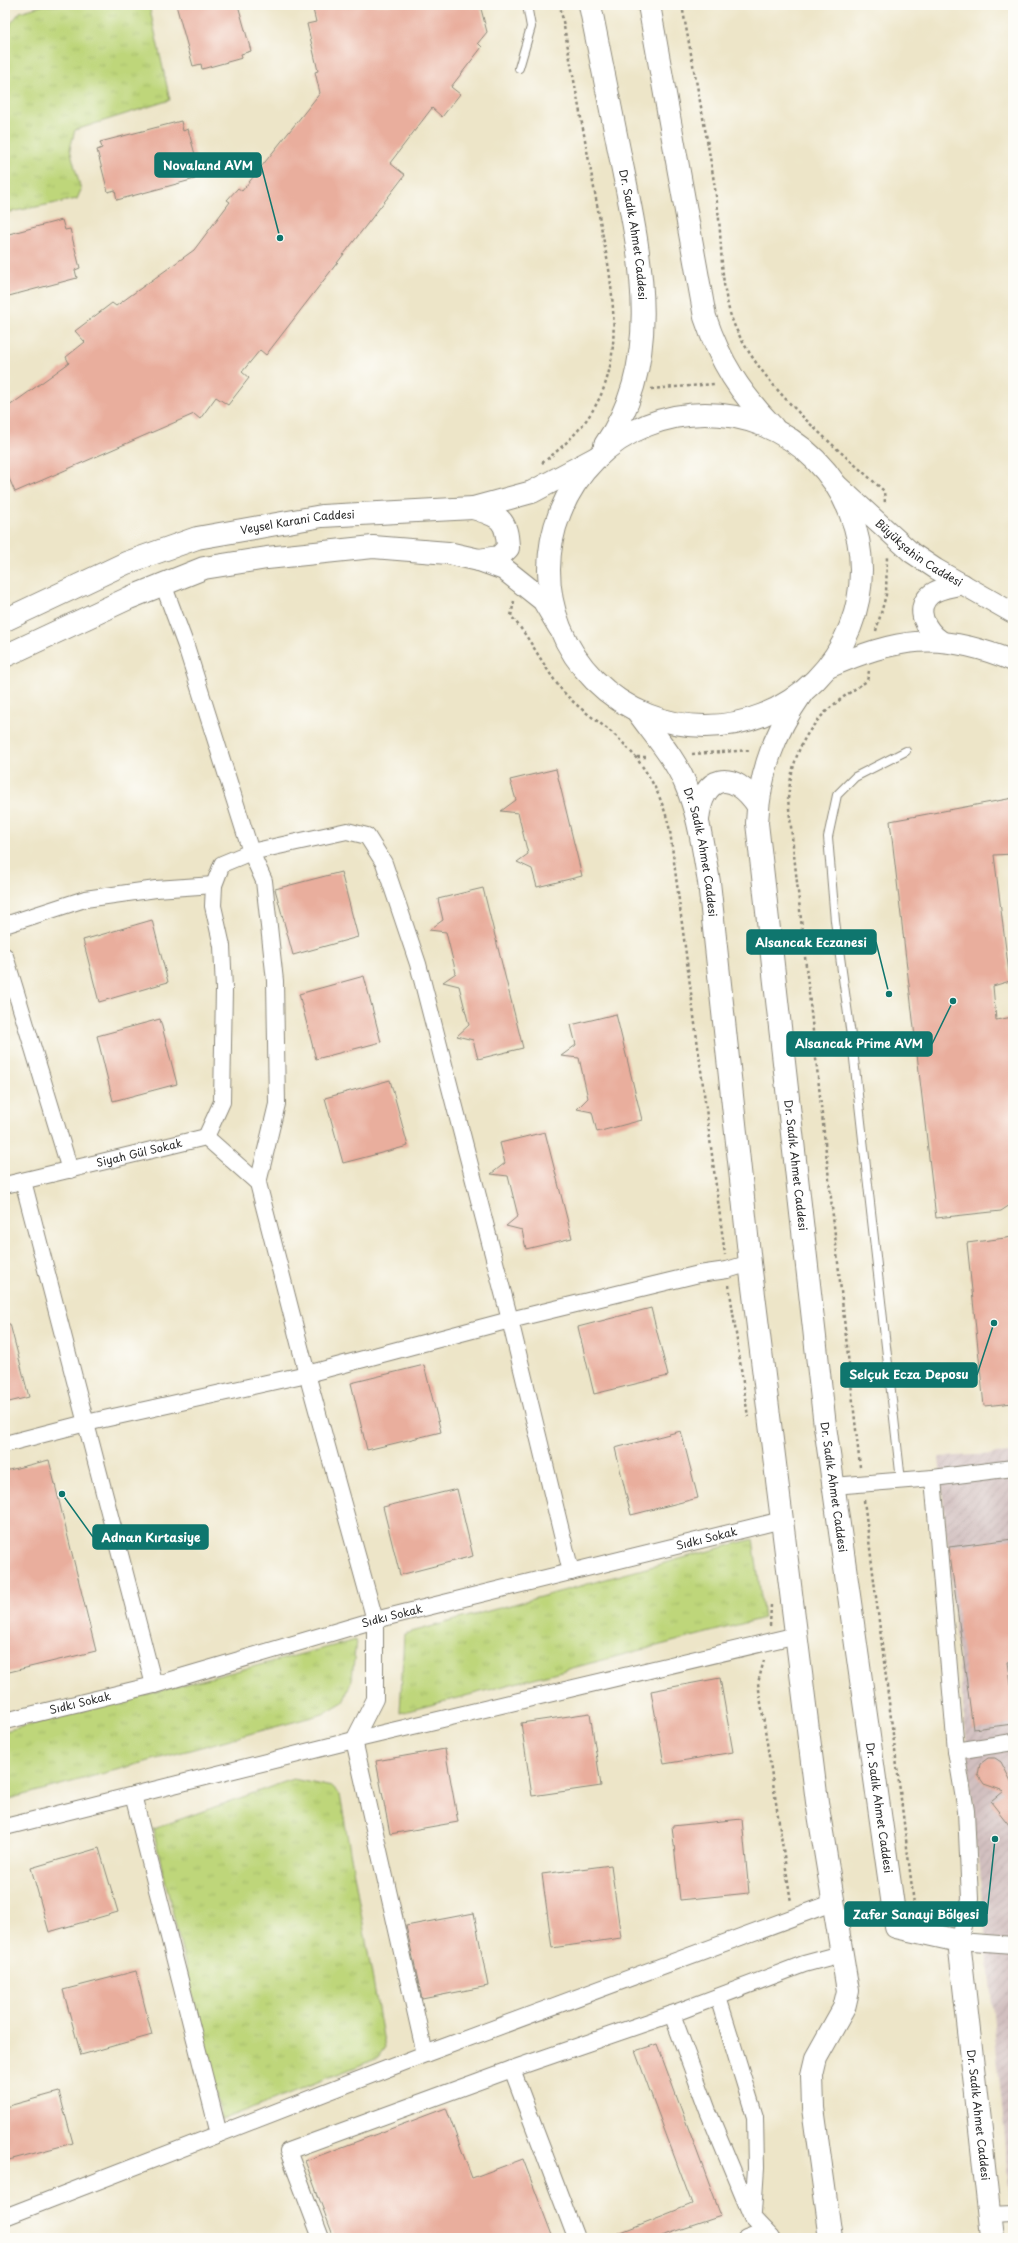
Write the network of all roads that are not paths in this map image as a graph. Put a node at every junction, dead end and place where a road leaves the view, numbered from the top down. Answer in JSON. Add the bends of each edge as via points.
{"nodes":[{"id":1,"x":527,"y":5,"type":"edge"},
{"id":2,"x":590,"y":5,"type":"edge"},
{"id":3,"x":649,"y":5,"type":"edge"},
{"id":4,"x":520,"y":68,"type":"dead end"},
{"id":5,"x":778,"y":432,"type":"junction"},
{"id":6,"x":596,"y":458,"type":"junction"},
{"id":7,"x":834,"y":482,"type":"junction"},
{"id":8,"x":473,"y":508,"type":"junction"},
{"id":9,"x":479,"y":560,"type":"junction"},
{"id":10,"x":163,"y":584,"type":"junction"},
{"id":11,"x":963,"y":584,"type":"junction"},
{"id":12,"x":1013,"y":613,"type":"edge"},
{"id":13,"x":5,"y":620,"type":"edge"},
{"id":14,"x":559,"y":627,"type":"junction"},
{"id":15,"x":941,"y":641,"type":"junction"},
{"id":16,"x":5,"y":656,"type":"edge"},
{"id":17,"x":1013,"y":661,"type":"edge"},
{"id":18,"x":826,"y":669,"type":"junction"},
{"id":19,"x":802,"y":693,"type":"junction"},
{"id":20,"x":637,"y":711,"type":"junction"},
{"id":21,"x":906,"y":751,"type":"dead end"},
{"id":22,"x":758,"y":806,"type":"junction"},
{"id":23,"x":698,"y":820,"type":"junction"},
{"id":24,"x":252,"y":852,"type":"junction"},
{"id":25,"x":214,"y":885,"type":"junction"},
{"id":26,"x":5,"y":925,"type":"edge"},
{"id":27,"x":5,"y":958,"type":"edge"},
{"id":28,"x":206,"y":1137,"type":"junction"},
{"id":29,"x":70,"y":1170,"type":"junction"},
{"id":30,"x":23,"y":1181,"type":"junction"},
{"id":31,"x":258,"y":1183,"type":"junction"},
{"id":32,"x":5,"y":1185,"type":"edge"},
{"id":33,"x":750,"y":1263,"type":"junction"},
{"id":34,"x":510,"y":1320,"type":"junction"},
{"id":35,"x":307,"y":1374,"type":"junction"},
{"id":36,"x":86,"y":1423,"type":"junction"},
{"id":37,"x":5,"y":1444,"type":"edge"},
{"id":38,"x":1013,"y":1468,"type":"edge"},
{"id":39,"x":933,"y":1478,"type":"junction"},
{"id":40,"x":901,"y":1481,"type":"junction"},
{"id":41,"x":834,"y":1486,"type":"junction"},
{"id":42,"x":782,"y":1520,"type":"junction"},
{"id":43,"x":571,"y":1572,"type":"junction"},
{"id":44,"x":375,"y":1620,"type":"junction"},
{"id":45,"x":796,"y":1635,"type":"junction"},
{"id":46,"x":154,"y":1685,"type":"junction"},
{"id":47,"x":5,"y":1721,"type":"edge"},
{"id":48,"x":354,"y":1740,"type":"junction"},
{"id":49,"x":1013,"y":1742,"type":"edge"},
{"id":50,"x":956,"y":1751,"type":"junction"},
{"id":51,"x":133,"y":1795,"type":"junction"},
{"id":52,"x":5,"y":1827,"type":"edge"},
{"id":53,"x":832,"y":1903,"type":"junction"},
{"id":54,"x":959,"y":1941,"type":"junction"},
{"id":55,"x":1013,"y":1945,"type":"edge"},
{"id":56,"x":842,"y":1954,"type":"junction"},
{"id":57,"x":718,"y":1997,"type":"junction"},
{"id":58,"x":672,"y":2014,"type":"junction"},
{"id":59,"x":425,"y":2054,"type":"junction"},
{"id":60,"x":512,"y":2069,"type":"junction"},
{"id":61,"x":219,"y":2134,"type":"junction"},
{"id":62,"x":1013,"y":2213,"type":"edge"},
{"id":63,"x":989,"y":2214,"type":"junction"},
{"id":64,"x":5,"y":2217,"type":"edge"},
{"id":65,"x":752,"y":2217,"type":"junction"},
{"id":66,"x":769,"y":2234,"type":"edge"},
{"id":67,"x":321,"y":2238,"type":"edge"},
{"id":68,"x":576,"y":2238,"type":"edge"},
{"id":69,"x":746,"y":2238,"type":"edge"},
{"id":70,"x":831,"y":2238,"type":"edge"},
{"id":71,"x":992,"y":2238,"type":"edge"}],
"edges":[{"from":1,"to":4,"type":"lane","via":[[531,27]]},
{"from":2,"to":6,"type":"main road","name":"Dr. Sadık Ahmet Caddesi","via":[[641,266],[643,326],[634,387],[621,420]]},
{"from":3,"to":5,"type":"main road","via":[[700,297],[712,338],[732,379]]},
{"from":5,"to":6,"type":"main road","via":[[735,417],[690,414],[661,420],[633,431]]},
{"from":5,"to":7,"type":"main road","via":[[809,454]]},
{"from":6,"to":8,"type":"main road","name":"Veysel Karani Caddesi","via":[[532,492]]},
{"from":6,"to":14,"type":"main road","via":[[568,494],[552,537],[549,582]]},
{"from":7,"to":11,"type":"street","name":"Büyükşahin Caddesi","via":[[886,531],[936,569]]},
{"from":7,"to":18,"type":"main road","via":[[855,527],[861,576],[851,626]]},
{"from":8,"to":9,"type":"main road","via":[[497,515],[508,530],[508,548],[498,557]]},
{"from":8,"to":13,"type":"main road","name":"Veysel Karani Caddesi","via":[[322,516],[197,538],[126,563]]},
{"from":9,"to":10,"type":"main road","via":[[448,553],[373,547],[267,558],[204,568]]},
{"from":9,"to":14,"type":"main road","via":[[504,569],[517,578],[543,600]]},
{"from":10,"to":16,"type":"main road"},
{"from":10,"to":24,"type":"street","via":[[186,646]]},
{"from":11,"to":12,"type":"street","name":"Büyükşahin Caddesi"},
{"from":11,"to":15,"type":"street","via":[[930,594],[924,604],[922,615],[925,626]]},
{"from":14,"to":20,"type":"main road","via":[[585,670],[609,694]]},
{"from":15,"to":17,"type":"street","via":[[967,644]]},
{"from":15,"to":18,"type":"street","via":[[916,640],[872,650]]},
{"from":18,"to":19,"type":"main road"},
{"from":19,"to":20,"type":"main road","via":[[772,712],[728,725],[681,725]]},
{"from":19,"to":22,"type":"main road","name":"Dr. Sadık Ahmet Caddesi","via":[[771,748]]},
{"from":20,"to":23,"type":"main road","name":"Dr. Sadık Ahmet Caddesi","via":[[670,755],[686,783]]},
{"from":21,"to":40,"type":"lane","via":[[855,778],[837,795],[828,837],[835,921],[853,1050]]},
{"from":22,"to":23,"type":"main road","via":[[743,787],[734,782],[723,781],[711,786],[703,794]]},
{"from":22,"to":41,"type":"main road","name":"Dr. Sadık Ahmet Caddesi","via":[[758,846]]},
{"from":23,"to":33,"type":"main road","name":"Dr. Sadık Ahmet Caddesi","via":[[709,882]]},
{"from":24,"to":25,"type":"street","via":[[222,864]]},
{"from":24,"to":31,"type":"street","via":[[264,881],[275,989],[277,1104]]},
{"from":24,"to":34,"type":"street","via":[[347,830],[367,836],[384,863],[418,964]]},
{"from":25,"to":26,"type":"street","via":[[156,889],[84,899]]},
{"from":25,"to":28,"type":"street","via":[[213,906],[222,946],[224,988],[222,1102]]},
{"from":27,"to":29,"type":"street"},
{"from":28,"to":29,"type":"street","name":"Siyah Gül Sokak"},
{"from":28,"to":31,"type":"street"},
{"from":29,"to":30,"type":"street","name":"Siyah Gül Sokak"},
{"from":30,"to":32,"type":"street","name":"Siyah Gül Sokak"},
{"from":30,"to":36,"type":"street"},
{"from":31,"to":35,"type":"street"},
{"from":33,"to":34,"type":"street"},
{"from":33,"to":42,"type":"main road","name":"Dr. Sadık Ahmet Caddesi"},
{"from":34,"to":35,"type":"street"},
{"from":34,"to":43,"type":"street"},
{"from":35,"to":36,"type":"street"},
{"from":35,"to":44,"type":"street"},
{"from":36,"to":37,"type":"street"},
{"from":36,"to":46,"type":"street"},
{"from":38,"to":39,"type":"street"},
{"from":39,"to":40,"type":"street"},
{"from":39,"to":50,"type":"street"},
{"from":40,"to":41,"type":"street"},
{"from":41,"to":54,"type":"main road","name":"Dr. Sadık Ahmet Caddesi","via":[[896,1927]]},
{"from":42,"to":43,"type":"street","name":"Sıdkı Sokak"},
{"from":42,"to":45,"type":"main road","name":"Dr. Sadık Ahmet Caddesi"},
{"from":43,"to":44,"type":"street","name":"Sıdkı Sokak"},
{"from":44,"to":46,"type":"street","name":"Sıdkı Sokak"},
{"from":44,"to":48,"type":"street","via":[[375,1699]]},
{"from":45,"to":48,"type":"street"},
{"from":45,"to":53,"type":"main road","name":"Dr. Sadık Ahmet Caddesi"},
{"from":46,"to":47,"type":"street","name":"Sıdkı Sokak"},
{"from":48,"to":51,"type":"street"},
{"from":48,"to":59,"type":"street"},
{"from":49,"to":50,"type":"street"},
{"from":50,"to":54,"type":"street","via":[[966,1811],[970,1899]]},
{"from":51,"to":52,"type":"street"},
{"from":51,"to":61,"type":"street"},
{"from":53,"to":56,"type":"main road","name":"Dr. Sadık Ahmet Caddesi"},
{"from":53,"to":59,"type":"street"},
{"from":54,"to":55,"type":"street"},
{"from":54,"to":63,"type":"main road","name":"Dr. Sadık Ahmet Caddesi"},
{"from":56,"to":57,"type":"street","via":[[804,1964]]},
{"from":56,"to":70,"type":"main road","name":"Dr. Sadık Ahmet Caddesi","via":[[848,1991],[844,2008],[820,2051],[812,2074],[813,2108]]},
{"from":57,"to":58,"type":"street"},
{"from":57,"to":65,"type":"street","via":[[755,2116],[756,2168]]},
{"from":58,"to":60,"type":"street"},
{"from":58,"to":65,"type":"street","via":[[708,2111]]},
{"from":59,"to":61,"type":"street"},
{"from":60,"to":67,"type":"street","via":[[288,2151]]},
{"from":60,"to":68,"type":"street"},
{"from":61,"to":64,"type":"street"},
{"from":62,"to":63,"type":"street"},
{"from":63,"to":71,"type":"main road","name":"Dr. Sadık Ahmet Caddesi"},
{"from":65,"to":66,"type":"street"},
{"from":66,"to":69,"type":"street"}]}
